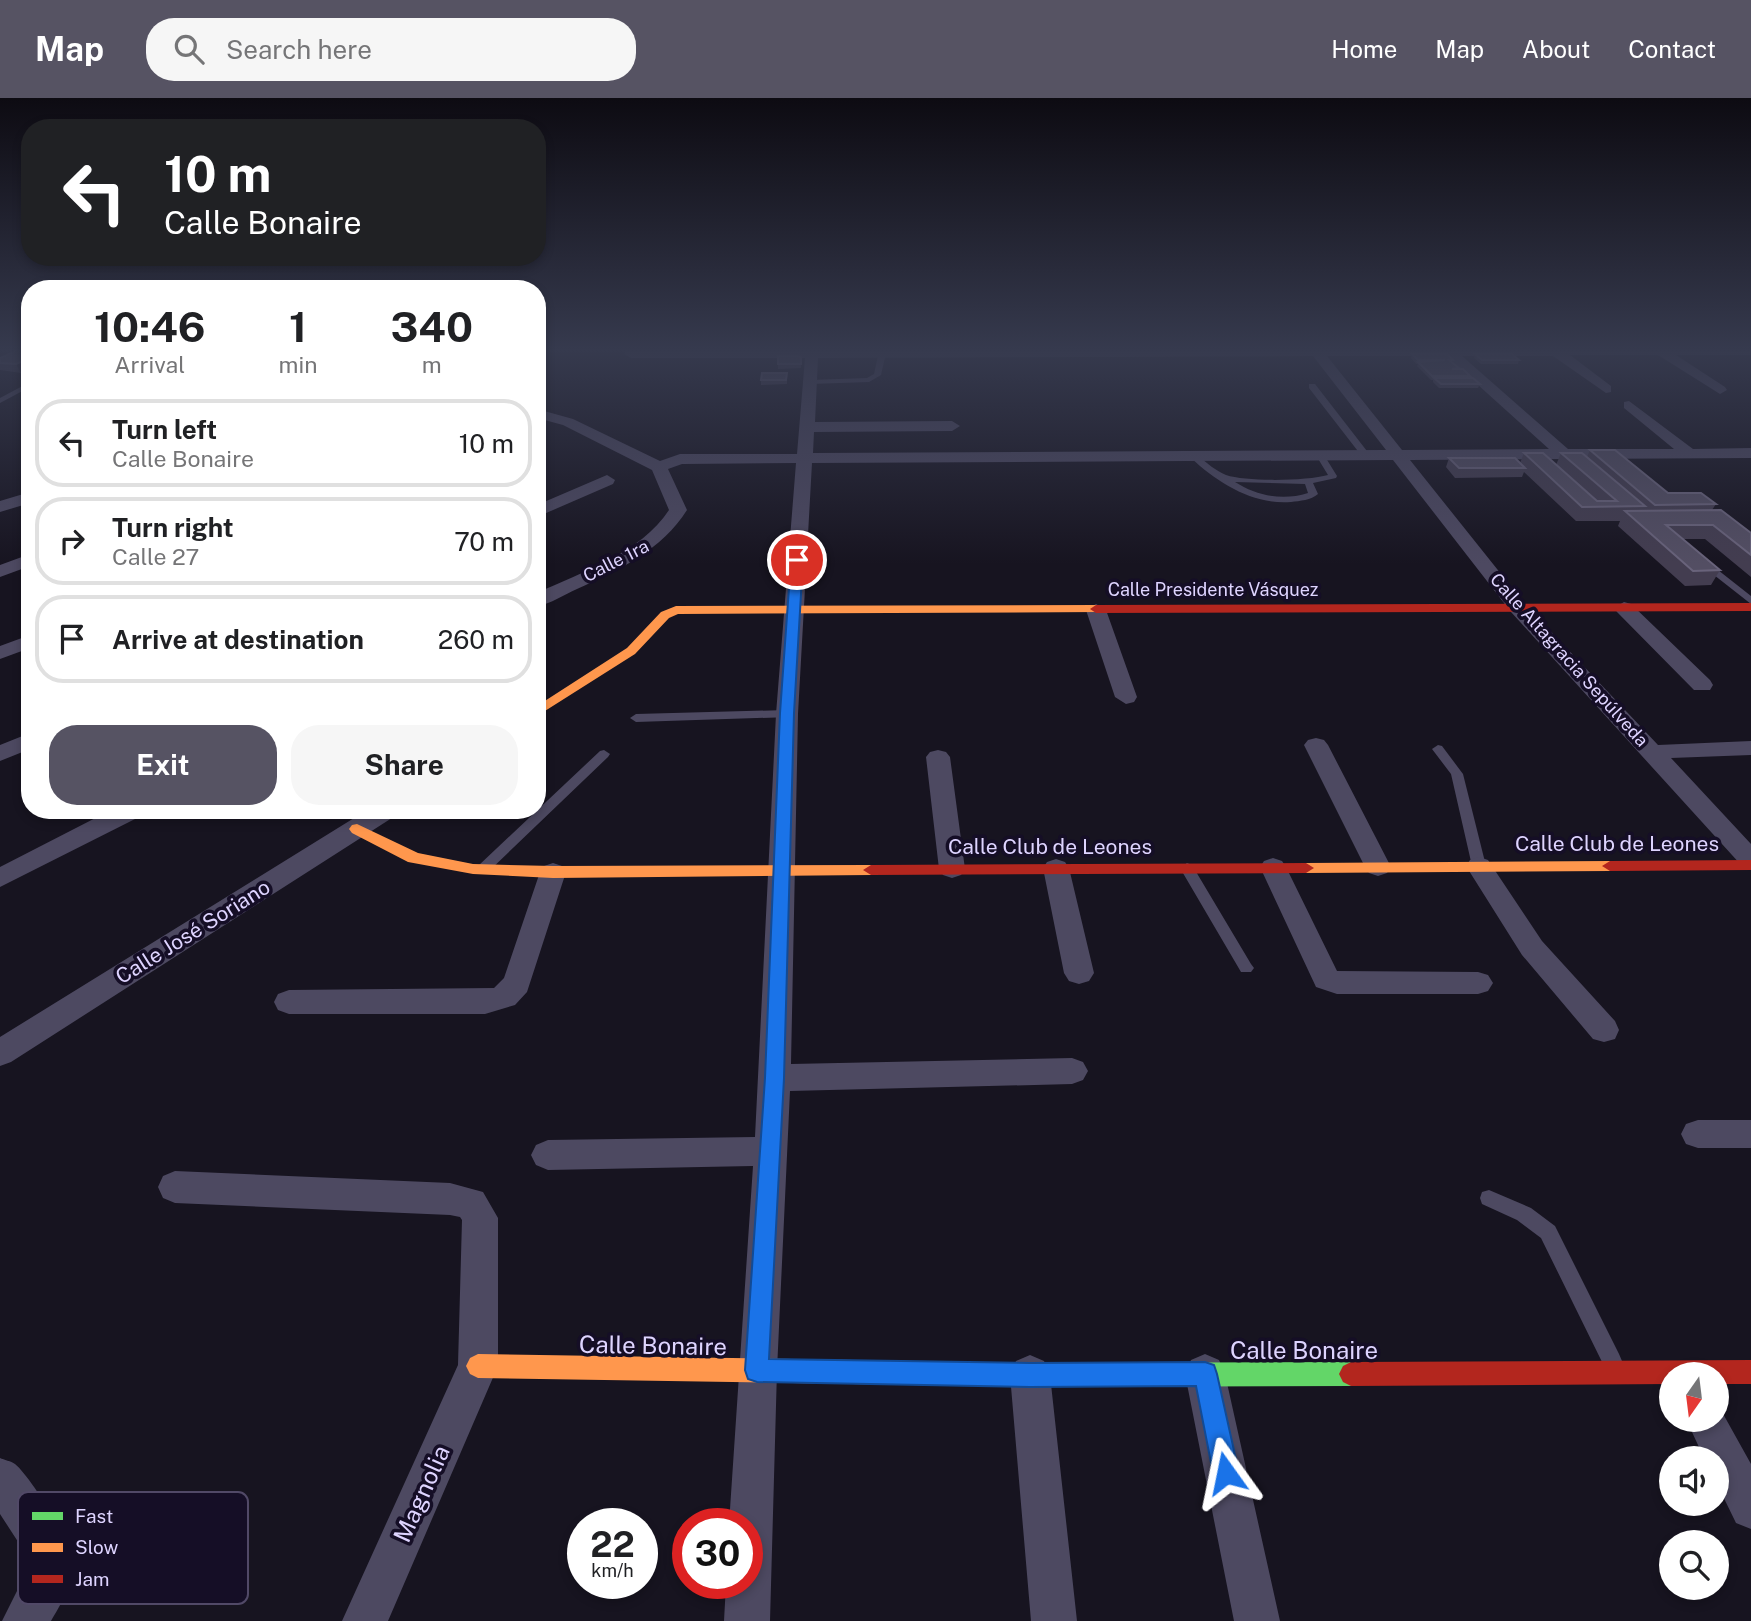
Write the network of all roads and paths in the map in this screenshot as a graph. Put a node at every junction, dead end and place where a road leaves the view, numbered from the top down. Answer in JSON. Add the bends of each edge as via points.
{"nodes":[{"id":1,"x":568,"y":422,"type":"joint"},
{"id":2,"x":807,"y":422,"type":"edge"},
{"id":3,"x":1340,"y":422,"type":"edge"},
{"id":4,"x":1373,"y":422,"type":"edge"},
{"id":5,"x":1528,"y":422,"type":"edge"},
{"id":6,"x":1650,"y":422,"type":"edge"},
{"id":7,"x":952,"y":426,"type":"dead end"},
{"id":8,"x":807,"y":427,"type":"junction"},
{"id":9,"x":548,"y":430,"type":"dead end"},
{"id":10,"x":1689,"y":453,"type":"junction"},
{"id":11,"x":1744,"y":453,"type":"edge"},
{"id":12,"x":1564,"y":454,"type":"junction"},
{"id":13,"x":1321,"y":457,"type":"junction"},
{"id":14,"x":1367,"y":457,"type":"junction"},
{"id":15,"x":1400,"y":457,"type":"junction"},
{"id":16,"x":1195,"y":458,"type":"junction"},
{"id":17,"x":806,"y":459,"type":"junction"},
{"id":18,"x":1751,"y":463,"type":"edge"},
{"id":19,"x":659,"y":467,"type":"junction"},
{"id":20,"x":1224,"y":478,"type":"junction"},
{"id":21,"x":607,"y":480,"type":"dead end"},
{"id":22,"x":1308,"y":481,"type":"junction"},
{"id":23,"x":21,"y":500,"type":"edge"},
{"id":24,"x":0,"y":507,"type":"edge"},
{"id":25,"x":546,"y":508,"type":"edge"},
{"id":26,"x":1697,"y":557,"type":"edge"},
{"id":27,"x":21,"y":563,"type":"edge"},
{"id":28,"x":0,"y":571,"type":"edge"},
{"id":29,"x":546,"y":596,"type":"edge"},
{"id":30,"x":1751,"y":601,"type":"edge"},
{"id":31,"x":1751,"y":607,"type":"edge"},
{"id":32,"x":1518,"y":608,"type":"junction"},
{"id":33,"x":1624,"y":608,"type":"junction"},
{"id":34,"x":1097,"y":610,"type":"junction"},
{"id":35,"x":793,"y":611,"type":"junction"},
{"id":36,"x":21,"y":645,"type":"edge"},
{"id":37,"x":0,"y":653,"type":"edge"},
{"id":38,"x":1702,"y":685,"type":"dead end"},
{"id":39,"x":1126,"y":697,"type":"dead end"},
{"id":40,"x":546,"y":706,"type":"edge"},
{"id":41,"x":787,"y":713,"type":"junction"},
{"id":42,"x":636,"y":718,"type":"dead end"},
{"id":43,"x":21,"y":744,"type":"edge"},
{"id":44,"x":1316,"y":745,"type":"dead end"},
{"id":45,"x":1751,"y":748,"type":"edge"},
{"id":46,"x":1438,"y":749,"type":"dead end"},
{"id":47,"x":1651,"y":752,"type":"junction"},
{"id":48,"x":0,"y":754,"type":"edge"},
{"id":49,"x":604,"y":754,"type":"dead end"},
{"id":50,"x":938,"y":757,"type":"dead end"},
{"id":51,"x":546,"y":809,"type":"edge"},
{"id":52,"x":115,"y":819,"type":"edge"},
{"id":53,"x":372,"y":819,"type":"edge"},
{"id":54,"x":536,"y":819,"type":"edge"},
{"id":55,"x":357,"y":829,"type":"junction"},
{"id":56,"x":1751,"y":862,"type":"edge"},
{"id":57,"x":1479,"y":866,"type":"junction"},
{"id":58,"x":1273,"y":867,"type":"junction"},
{"id":59,"x":1378,"y":867,"type":"junction"},
{"id":60,"x":1056,"y":868,"type":"junction"},
{"id":61,"x":1186,"y":868,"type":"junction"},
{"id":62,"x":952,"y":869,"type":"junction"},
{"id":63,"x":482,"y":870,"type":"junction"},
{"id":64,"x":783,"y":870,"type":"junction"},
{"id":65,"x":553,"y":872,"type":"junction"},
{"id":66,"x":0,"y":878,"type":"edge"},
{"id":67,"x":1246,"y":968,"type":"dead end"},
{"id":68,"x":1079,"y":973,"type":"dead end"},
{"id":69,"x":1478,"y":984,"type":"dead end"},
{"id":70,"x":289,"y":1002,"type":"dead end"},
{"id":71,"x":1604,"y":1030,"type":"dead end"},
{"id":72,"x":0,"y":1053,"type":"edge"},
{"id":73,"x":1072,"y":1071,"type":"dead end"},
{"id":74,"x":775,"y":1078,"type":"junction"},
{"id":75,"x":1698,"y":1134,"type":"dead end"},
{"id":76,"x":1751,"y":1134,"type":"edge"},
{"id":77,"x":771,"y":1151,"type":"junction"},
{"id":78,"x":548,"y":1155,"type":"dead end"},
{"id":79,"x":175,"y":1187,"type":"dead end"},
{"id":80,"x":1489,"y":1198,"type":"dead end"},
{"id":81,"x":478,"y":1366,"type":"junction"},
{"id":82,"x":757,"y":1370,"type":"junction"},
{"id":83,"x":1618,"y":1372,"type":"junction"},
{"id":84,"x":1729,"y":1372,"type":"edge"},
{"id":85,"x":1751,"y":1372,"type":"edge"},
{"id":86,"x":1659,"y":1373,"type":"edge"},
{"id":87,"x":1205,"y":1374,"type":"junction"},
{"id":88,"x":1030,"y":1375,"type":"junction"},
{"id":89,"x":1713,"y":1432,"type":"edge"},
{"id":90,"x":0,"y":1479,"type":"edge"},
{"id":91,"x":18,"y":1505,"type":"edge"},
{"id":92,"x":1751,"y":1508,"type":"edge"},
{"id":93,"x":35,"y":1604,"type":"edge"},
{"id":94,"x":25,"y":1621,"type":"edge"},
{"id":95,"x":365,"y":1621,"type":"edge"},
{"id":96,"x":747,"y":1621,"type":"edge"},
{"id":97,"x":1055,"y":1621,"type":"edge"},
{"id":98,"x":1257,"y":1621,"type":"edge"}],
"edges":[{"from":1,"to":9,"type":"street"},
{"from":1,"to":19,"type":"street"},
{"from":2,"to":8,"type":"street"},
{"from":3,"to":14,"type":"lane"},
{"from":4,"to":15,"type":"street","name":"Calle Altagracia Sepúlveda"},
{"from":5,"to":12,"type":"street"},
{"from":6,"to":10,"type":"street"},
{"from":7,"to":8,"type":"street"},
{"from":8,"to":17,"type":"street"},
{"from":10,"to":11,"type":"street"},
{"from":10,"to":12,"type":"street","via":[[1615,458]]},
{"from":11,"to":18,"type":"street"},
{"from":12,"to":15,"type":"street"},
{"from":13,"to":14,"type":"street"},
{"from":13,"to":16,"type":"street"},
{"from":13,"to":22,"type":"lane","via":[[1333,476]]},
{"from":14,"to":15,"type":"street"},
{"from":15,"to":32,"type":"street","name":"Calle Altagracia Sepúlveda"},
{"from":16,"to":17,"type":"street"},
{"from":16,"to":20,"type":"lane"},
{"from":17,"to":19,"type":"street","via":[[680,459]]},
{"from":17,"to":35,"type":"street"},
{"from":19,"to":29,"type":"street","name":"Calle 1ra","via":[[678,510],[673,524],[654,542]]},
{"from":20,"to":22,"type":"lane"},
{"from":20,"to":22,"type":"lane","via":[[1238,491],[1256,496],[1310,496]]},
{"from":21,"to":25,"type":"street"},
{"from":23,"to":24,"type":"street"},
{"from":26,"to":30,"type":"lane"},
{"from":27,"to":28,"type":"street"},
{"from":31,"to":33,"type":"street","name":"Calle Presidente Vásquez"},
{"from":32,"to":33,"type":"street","name":"Calle Presidente Vásquez"},
{"from":32,"to":34,"type":"street","name":"Calle Presidente Vásquez"},
{"from":32,"to":47,"type":"street","name":"Calle Altagracia Sepúlveda"},
{"from":33,"to":38,"type":"street"},
{"from":34,"to":35,"type":"street","name":"Calle Presidente Vásquez"},
{"from":34,"to":39,"type":"street"},
{"from":35,"to":40,"type":"street","name":"Calle Presidente Vásquez","via":[[676,610],[665,615],[631,650]]},
{"from":35,"to":41,"type":"street"},
{"from":36,"to":37,"type":"street"},
{"from":41,"to":42,"type":"lane"},
{"from":41,"to":64,"type":"street"},
{"from":43,"to":48,"type":"street"},
{"from":44,"to":59,"type":"street"},
{"from":45,"to":47,"type":"street"},
{"from":46,"to":57,"type":"lane","via":[[1457,774]]},
{"from":47,"to":56,"type":"street","name":"Calle Altagracia Sepúlveda"},
{"from":49,"to":51,"type":"lane"},
{"from":50,"to":62,"type":"street"},
{"from":52,"to":66,"type":"street"},
{"from":53,"to":55,"type":"street","name":"Calle José Soriano"},
{"from":54,"to":63,"type":"lane"},
{"from":55,"to":63,"type":"street","name":"Calle Club de Leones","via":[[425,862]]},
{"from":55,"to":72,"type":"street","name":"Calle José Soriano"},
{"from":56,"to":57,"type":"street","name":"Calle Club de Leones"},
{"from":57,"to":59,"type":"street","name":"Calle Club de Leones"},
{"from":57,"to":71,"type":"street","via":[[1532,948]]},
{"from":58,"to":59,"type":"street","name":"Calle Club de Leones"},
{"from":58,"to":61,"type":"street","name":"Calle Club de Leones"},
{"from":58,"to":69,"type":"street","via":[[1326,979],[1337,983]]},
{"from":60,"to":61,"type":"street","name":"Calle Club de Leones"},
{"from":60,"to":62,"type":"street","name":"Calle Club de Leones"},
{"from":60,"to":68,"type":"street"},
{"from":61,"to":67,"type":"lane"},
{"from":62,"to":64,"type":"street","name":"Calle Club de Leones"},
{"from":63,"to":65,"type":"street","name":"Calle Club de Leones"},
{"from":64,"to":65,"type":"street","name":"Calle Club de Leones"},
{"from":64,"to":74,"type":"street"},
{"from":65,"to":70,"type":"street","via":[[517,984],[505,997],[485,1002]]},
{"from":73,"to":74,"type":"street"},
{"from":74,"to":77,"type":"street"},
{"from":75,"to":76,"type":"street"},
{"from":77,"to":78,"type":"street"},
{"from":77,"to":82,"type":"street"},
{"from":79,"to":81,"type":"street","via":[[471,1203],[480,1217]]},
{"from":80,"to":83,"type":"lane","via":[[1524,1214],[1548,1232]]},
{"from":81,"to":82,"type":"street","name":"Calle Bonaire"},
{"from":81,"to":95,"type":"street","name":"Magnolia"},
{"from":82,"to":88,"type":"street","name":"Calle Bonaire"},
{"from":82,"to":96,"type":"street"},
{"from":83,"to":86,"type":"street","name":"Calle Bonaire"},
{"from":83,"to":87,"type":"street","name":"Calle Bonaire"},
{"from":84,"to":85,"type":"street","name":"Calle Bonaire"},
{"from":87,"to":88,"type":"street","name":"Calle Bonaire"},
{"from":87,"to":98,"type":"street"},
{"from":88,"to":97,"type":"street"},
{"from":89,"to":92,"type":"street"},
{"from":90,"to":91,"type":"street"},
{"from":93,"to":94,"type":"street"}]}
